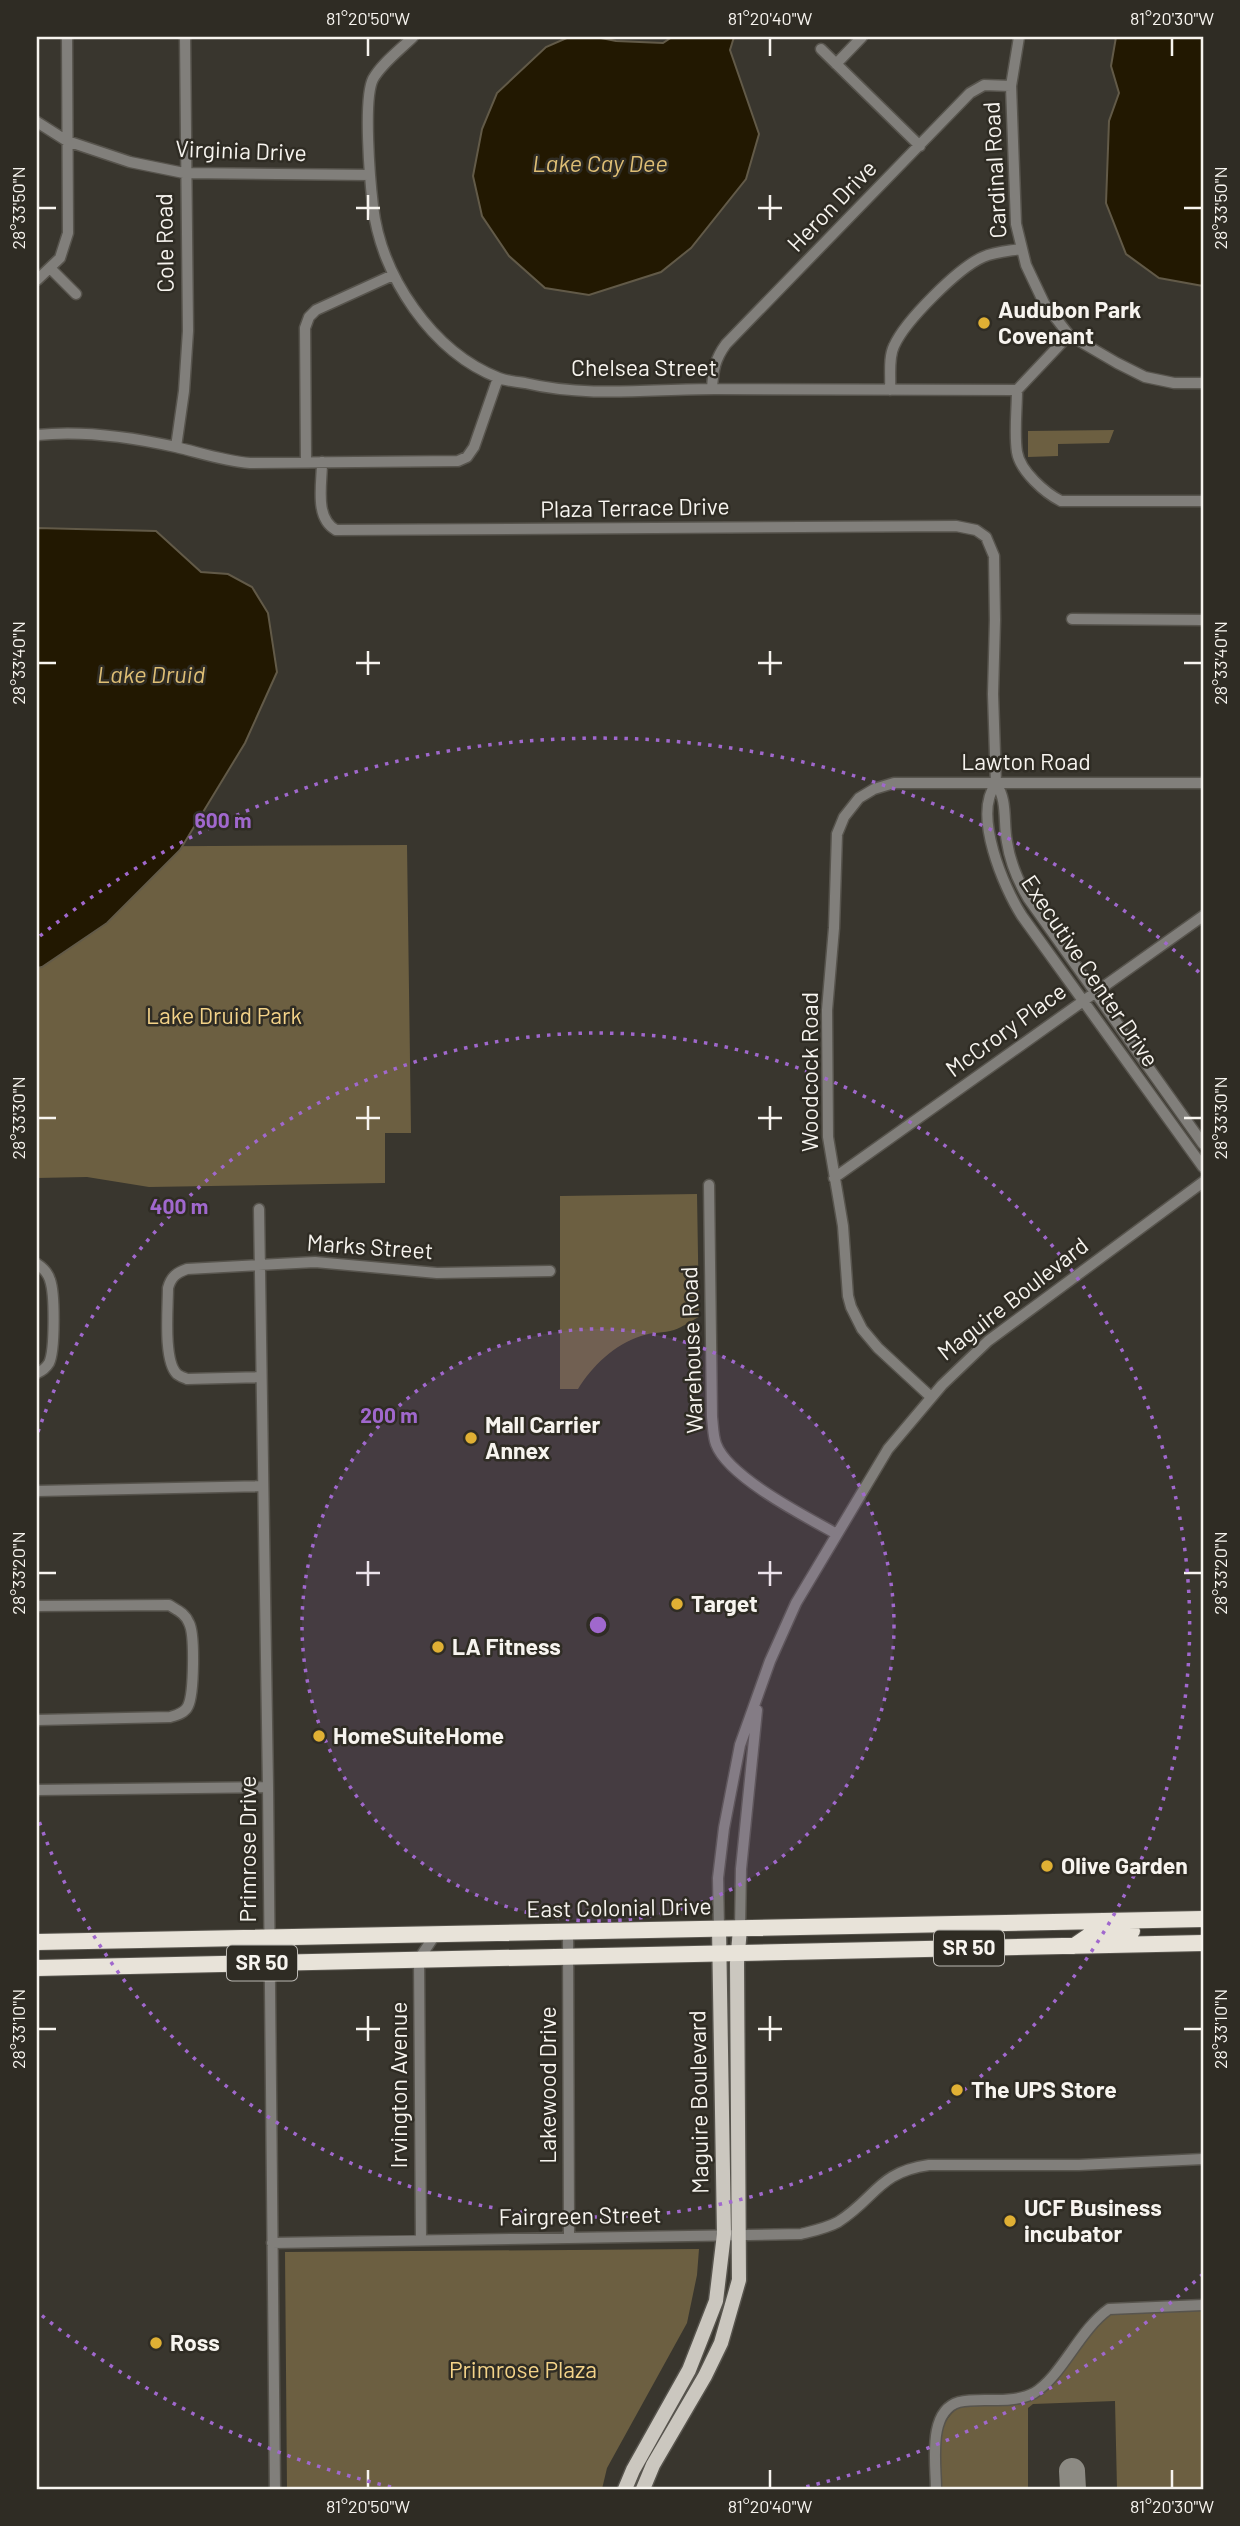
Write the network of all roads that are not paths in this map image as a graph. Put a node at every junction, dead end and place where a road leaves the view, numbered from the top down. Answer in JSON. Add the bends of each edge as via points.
{"nodes":[{"id":1,"x":67,"y":37,"type":"edge"},
{"id":2,"x":185,"y":37,"type":"edge"},
{"id":3,"x":414,"y":37,"type":"edge"},
{"id":4,"x":862,"y":37,"type":"edge"},
{"id":5,"x":1019,"y":37,"type":"edge"},
{"id":6,"x":821,"y":49,"type":"dead end"},
{"id":7,"x":836,"y":64,"type":"junction"},
{"id":8,"x":1011,"y":86,"type":"junction"},
{"id":9,"x":37,"y":122,"type":"edge"},
{"id":10,"x":67,"y":141,"type":"junction"},
{"id":11,"x":920,"y":146,"type":"junction"},
{"id":12,"x":184,"y":173,"type":"junction"},
{"id":13,"x":370,"y":175,"type":"junction"},
{"id":14,"x":1020,"y":248,"type":"junction"},
{"id":15,"x":50,"y":268,"type":"junction"},
{"id":16,"x":393,"y":275,"type":"junction"},
{"id":17,"x":37,"y":280,"type":"edge"},
{"id":18,"x":76,"y":294,"type":"dead end"},
{"id":19,"x":1069,"y":335,"type":"junction"},
{"id":20,"x":499,"y":377,"type":"junction"},
{"id":21,"x":1203,"y":383,"type":"edge"},
{"id":22,"x":712,"y":389,"type":"junction"},
{"id":23,"x":890,"y":390,"type":"junction"},
{"id":24,"x":1017,"y":390,"type":"junction"},
{"id":25,"x":37,"y":435,"type":"edge"},
{"id":26,"x":176,"y":447,"type":"junction"},
{"id":27,"x":306,"y":462,"type":"junction"},
{"id":28,"x":321,"y":462,"type":"junction"},
{"id":29,"x":1203,"y":501,"type":"edge"},
{"id":30,"x":994,"y":556,"type":"joint"},
{"id":31,"x":1072,"y":619,"type":"dead end"},
{"id":32,"x":1203,"y":620,"type":"edge"},
{"id":33,"x":996,"y":783,"type":"junction"},
{"id":34,"x":1203,"y":783,"type":"edge"},
{"id":35,"x":855,"y":802,"type":"joint"},
{"id":36,"x":1203,"y":916,"type":"edge"},
{"id":37,"x":1095,"y":992,"type":"junction"},
{"id":38,"x":1083,"y":1001,"type":"junction"},
{"id":39,"x":1203,"y":1144,"type":"edge"},
{"id":40,"x":1203,"y":1167,"type":"edge"},
{"id":41,"x":834,"y":1178,"type":"junction"},
{"id":42,"x":1203,"y":1182,"type":"edge"},
{"id":43,"x":709,"y":1185,"type":"dead end"},
{"id":44,"x":259,"y":1209,"type":"dead end"},
{"id":45,"x":37,"y":1264,"type":"edge"},
{"id":46,"x":260,"y":1264,"type":"junction"},
{"id":47,"x":550,"y":1271,"type":"dead end"},
{"id":48,"x":37,"y":1373,"type":"edge"},
{"id":49,"x":261,"y":1377,"type":"junction"},
{"id":50,"x":931,"y":1397,"type":"junction"},
{"id":51,"x":262,"y":1486,"type":"junction"},
{"id":52,"x":37,"y":1491,"type":"edge"},
{"id":53,"x":837,"y":1534,"type":"junction"},
{"id":54,"x":37,"y":1606,"type":"edge"},
{"id":55,"x":757,"y":1697,"type":"junction"},
{"id":56,"x":37,"y":1720,"type":"edge"},
{"id":57,"x":268,"y":1787,"type":"junction"},
{"id":58,"x":37,"y":1790,"type":"edge"},
{"id":59,"x":1203,"y":1919,"type":"edge"},
{"id":60,"x":1162,"y":1920,"type":"junction"},
{"id":61,"x":1079,"y":1922,"type":"junction"},
{"id":62,"x":719,"y":1928,"type":"junction"},
{"id":63,"x":740,"y":1928,"type":"junction"},
{"id":64,"x":568,"y":1932,"type":"junction"},
{"id":65,"x":435,"y":1935,"type":"junction"},
{"id":66,"x":269,"y":1938,"type":"junction"},
{"id":67,"x":37,"y":1942,"type":"edge"},
{"id":68,"x":1203,"y":1943,"type":"edge"},
{"id":69,"x":1074,"y":1946,"type":"junction"},
{"id":70,"x":920,"y":1949,"type":"junction"},
{"id":71,"x":719,"y":1952,"type":"junction"},
{"id":72,"x":738,"y":1952,"type":"junction"},
{"id":73,"x":568,"y":1956,"type":"junction"},
{"id":74,"x":419,"y":1959,"type":"junction"},
{"id":75,"x":270,"y":1962,"type":"junction"},
{"id":76,"x":37,"y":1968,"type":"edge"},
{"id":77,"x":1203,"y":2159,"type":"edge"},
{"id":78,"x":724,"y":2234,"type":"junction"},
{"id":79,"x":740,"y":2234,"type":"junction"},
{"id":80,"x":569,"y":2238,"type":"junction"},
{"id":81,"x":421,"y":2239,"type":"junction"},
{"id":82,"x":272,"y":2243,"type":"junction"},
{"id":83,"x":1203,"y":2305,"type":"edge"},
{"id":84,"x":275,"y":2489,"type":"edge"},
{"id":85,"x":625,"y":2489,"type":"edge"},
{"id":86,"x":643,"y":2489,"type":"edge"},
{"id":87,"x":936,"y":2489,"type":"edge"}],
"edges":[{"from":1,"to":10,"type":"street"},
{"from":2,"to":12,"type":"street","name":"Cole Road"},
{"from":3,"to":13,"type":"street","name":"Chelsea Street","via":[[372,84]]},
{"from":4,"to":7,"type":"street"},
{"from":5,"to":8,"type":"street","name":"Cardinal Road"},
{"from":6,"to":7,"type":"street"},
{"from":7,"to":11,"type":"street"},
{"from":8,"to":11,"type":"street","name":"Heron Drive","via":[[984,85],[970,93]]},
{"from":8,"to":14,"type":"street","name":"Cardinal Road"},
{"from":9,"to":10,"type":"street","name":"Virginia Drive"},
{"from":10,"to":12,"type":"street","name":"Virginia Drive","via":[[130,162]]},
{"from":10,"to":15,"type":"street","via":[[68,233],[60,258]]},
{"from":11,"to":22,"type":"street","name":"Heron Drive","via":[[726,344],[713,368]]},
{"from":12,"to":13,"type":"street","name":"Virginia Drive"},
{"from":12,"to":26,"type":"street","name":"Cole Road","via":[[188,331]]},
{"from":13,"to":16,"type":"street","name":"Chelsea Street","via":[[375,223]]},
{"from":14,"to":19,"type":"street","name":"Cardinal Road","via":[[1044,303]]},
{"from":14,"to":23,"type":"street","via":[[969,264],[941,289],[894,346]]},
{"from":15,"to":17,"type":"street"},
{"from":15,"to":18,"type":"street"},
{"from":16,"to":20,"type":"street","name":"Chelsea Street","via":[[418,317],[458,354]]},
{"from":16,"to":27,"type":"street","via":[[309,317],[305,328]]},
{"from":19,"to":21,"type":"street","via":[[1145,377]]},
{"from":19,"to":24,"type":"street"},
{"from":20,"to":22,"type":"street","name":"Chelsea Street","via":[[549,389],[598,393]]},
{"from":20,"to":28,"type":"street","via":[[467,457],[443,462]]},
{"from":22,"to":23,"type":"street","name":"Chelsea Street"},
{"from":23,"to":24,"type":"street","name":"Chelsea Street"},
{"from":24,"to":29,"type":"street","via":[[1017,454],[1023,467],[1051,496],[1061,501]]},
{"from":25,"to":26,"type":"street","via":[[117,436]]},
{"from":26,"to":27,"type":"street","via":[[229,461]]},
{"from":27,"to":28,"type":"street"},
{"from":28,"to":30,"type":"street","name":"Plaza Terrace Drive","via":[[321,510],[324,520],[336,530],[964,526],[986,537]]},
{"from":30,"to":33,"type":"street","name":"Executive Center Drive"},
{"from":31,"to":32,"type":"street"},
{"from":33,"to":34,"type":"street","name":"Lawton Road"},
{"from":33,"to":35,"type":"street","name":"Lawton Road","via":[[894,783]]},
{"from":33,"to":37,"type":"street","name":"Executive Center Drive","via":[[1003,796],[1007,845],[1022,886]]},
{"from":33,"to":38,"type":"street","name":"Executive Center Drive","via":[[989,796],[989,821],[1004,883]]},
{"from":35,"to":41,"type":"street","name":"Woodcock Road","via":[[841,822],[835,848],[826,1076]]},
{"from":36,"to":37,"type":"street","name":"McCrory Place"},
{"from":37,"to":38,"type":"street","name":"McCrory Place"},
{"from":37,"to":39,"type":"street","name":"Executive Center Drive"},
{"from":38,"to":40,"type":"street","name":"Executive Center Drive"},
{"from":38,"to":41,"type":"street","name":"McCrory Place"},
{"from":41,"to":50,"type":"street","name":"Woodcock Road","via":[[850,1307],[878,1348]]},
{"from":42,"to":50,"type":"street","name":"Maguire Boulevard","via":[[988,1341]]},
{"from":43,"to":53,"type":"street","name":"Warehouse Road","via":[[716,1445],[730,1465],[752,1483]]},
{"from":44,"to":46,"type":"street","name":"Primrose Drive"},
{"from":45,"to":48,"type":"street","via":[[51,1281],[52,1353]]},
{"from":46,"to":47,"type":"street","name":"Marks Street","via":[[316,1262],[437,1273]]},
{"from":46,"to":49,"type":"street","name":"Primrose Drive"},
{"from":46,"to":49,"type":"street","name":"Marks Street","via":[[187,1269],[177,1272],[167,1289],[169,1354],[177,1375],[187,1379]]},
{"from":49,"to":51,"type":"street","name":"Primrose Drive"},
{"from":50,"to":53,"type":"street","name":"Maguire Boulevard","via":[[888,1450]]},
{"from":51,"to":52,"type":"street"},
{"from":51,"to":57,"type":"street","name":"Primrose Drive"},
{"from":53,"to":55,"type":"street","name":"Maguire Boulevard","via":[[796,1603]]},
{"from":54,"to":56,"type":"street","via":[[169,1605],[183,1612],[192,1634],[191,1691],[183,1712],[170,1717]]},
{"from":55,"to":62,"type":"street","name":"Maguire Boulevard","via":[[740,1745],[724,1828]]},
{"from":55,"to":63,"type":"street","name":"Maguire Boulevard"},
{"from":57,"to":58,"type":"street"},
{"from":57,"to":66,"type":"street","name":"Primrose Drive"},
{"from":59,"to":60,"type":"highway","name":"East Colonial Drive","number":"SR 50"},
{"from":60,"to":61,"type":"highway","name":"East Colonial Drive","number":"SR 50"},
{"from":60,"to":69,"type":"highway","via":[[1148,1930],[1093,1933]]},
{"from":61,"to":63,"type":"highway","name":"East Colonial Drive","number":"SR 50"},
{"from":61,"to":70,"type":"highway","via":[[1059,1937],[935,1938]]},
{"from":62,"to":63,"type":"highway","name":"East Colonial Drive","number":"SR 50"},
{"from":62,"to":64,"type":"highway","name":"East Colonial Drive","number":"SR 50"},
{"from":62,"to":71,"type":"main road","name":"Maguire Boulevard"},
{"from":63,"to":72,"type":"main road","name":"Maguire Boulevard"},
{"from":64,"to":65,"type":"highway","name":"East Colonial Drive","number":"SR 50"},
{"from":64,"to":73,"type":"street","name":"Lakewood Drive"},
{"from":65,"to":66,"type":"highway","name":"East Colonial Drive","number":"SR 50"},
{"from":65,"to":74,"type":"street"},
{"from":66,"to":67,"type":"highway","name":"East Colonial Drive","number":"SR 50"},
{"from":66,"to":75,"type":"street","name":"Primrose Drive"},
{"from":68,"to":69,"type":"highway","name":"East Colonial Drive","number":"SR 50"},
{"from":69,"to":70,"type":"highway","name":"East Colonial Drive","number":"SR 50"},
{"from":70,"to":72,"type":"highway","name":"East Colonial Drive","number":"SR 50"},
{"from":71,"to":72,"type":"highway","name":"East Colonial Drive","number":"SR 50"},
{"from":71,"to":73,"type":"highway","name":"East Colonial Drive","number":"SR 50"},
{"from":71,"to":78,"type":"main road","name":"Maguire Boulevard"},
{"from":72,"to":79,"type":"main road","name":"Maguire Boulevard"},
{"from":73,"to":74,"type":"highway","name":"East Colonial Drive","number":"SR 50"},
{"from":73,"to":80,"type":"street","name":"Lakewood Drive"},
{"from":74,"to":75,"type":"highway","name":"East Colonial Drive","number":"SR 50"},
{"from":74,"to":81,"type":"street","name":"Irvington Avenue"},
{"from":75,"to":76,"type":"highway","name":"East Colonial Drive","number":"SR 50"},
{"from":75,"to":82,"type":"street","name":"Primrose Drive"},
{"from":77,"to":79,"type":"street","name":"Fairgreen Street","via":[[909,2168],[888,2177],[836,2223],[801,2234]]},
{"from":78,"to":79,"type":"street","name":"Fairgreen Street"},
{"from":78,"to":80,"type":"street","name":"Fairgreen Street"},
{"from":78,"to":85,"type":"main road","name":"Maguire Boulevard","via":[[716,2301],[704,2337]]},
{"from":79,"to":86,"type":"main road","name":"Maguire Boulevard","via":[[739,2280],[721,2343]]},
{"from":80,"to":81,"type":"street","name":"Fairgreen Street"},
{"from":81,"to":82,"type":"street","name":"Fairgreen Street"},
{"from":82,"to":84,"type":"street","name":"Primrose Drive"},
{"from":83,"to":87,"type":"street","via":[[1109,2309],[1033,2393],[1015,2399],[958,2402],[946,2410],[936,2434]]}]}
